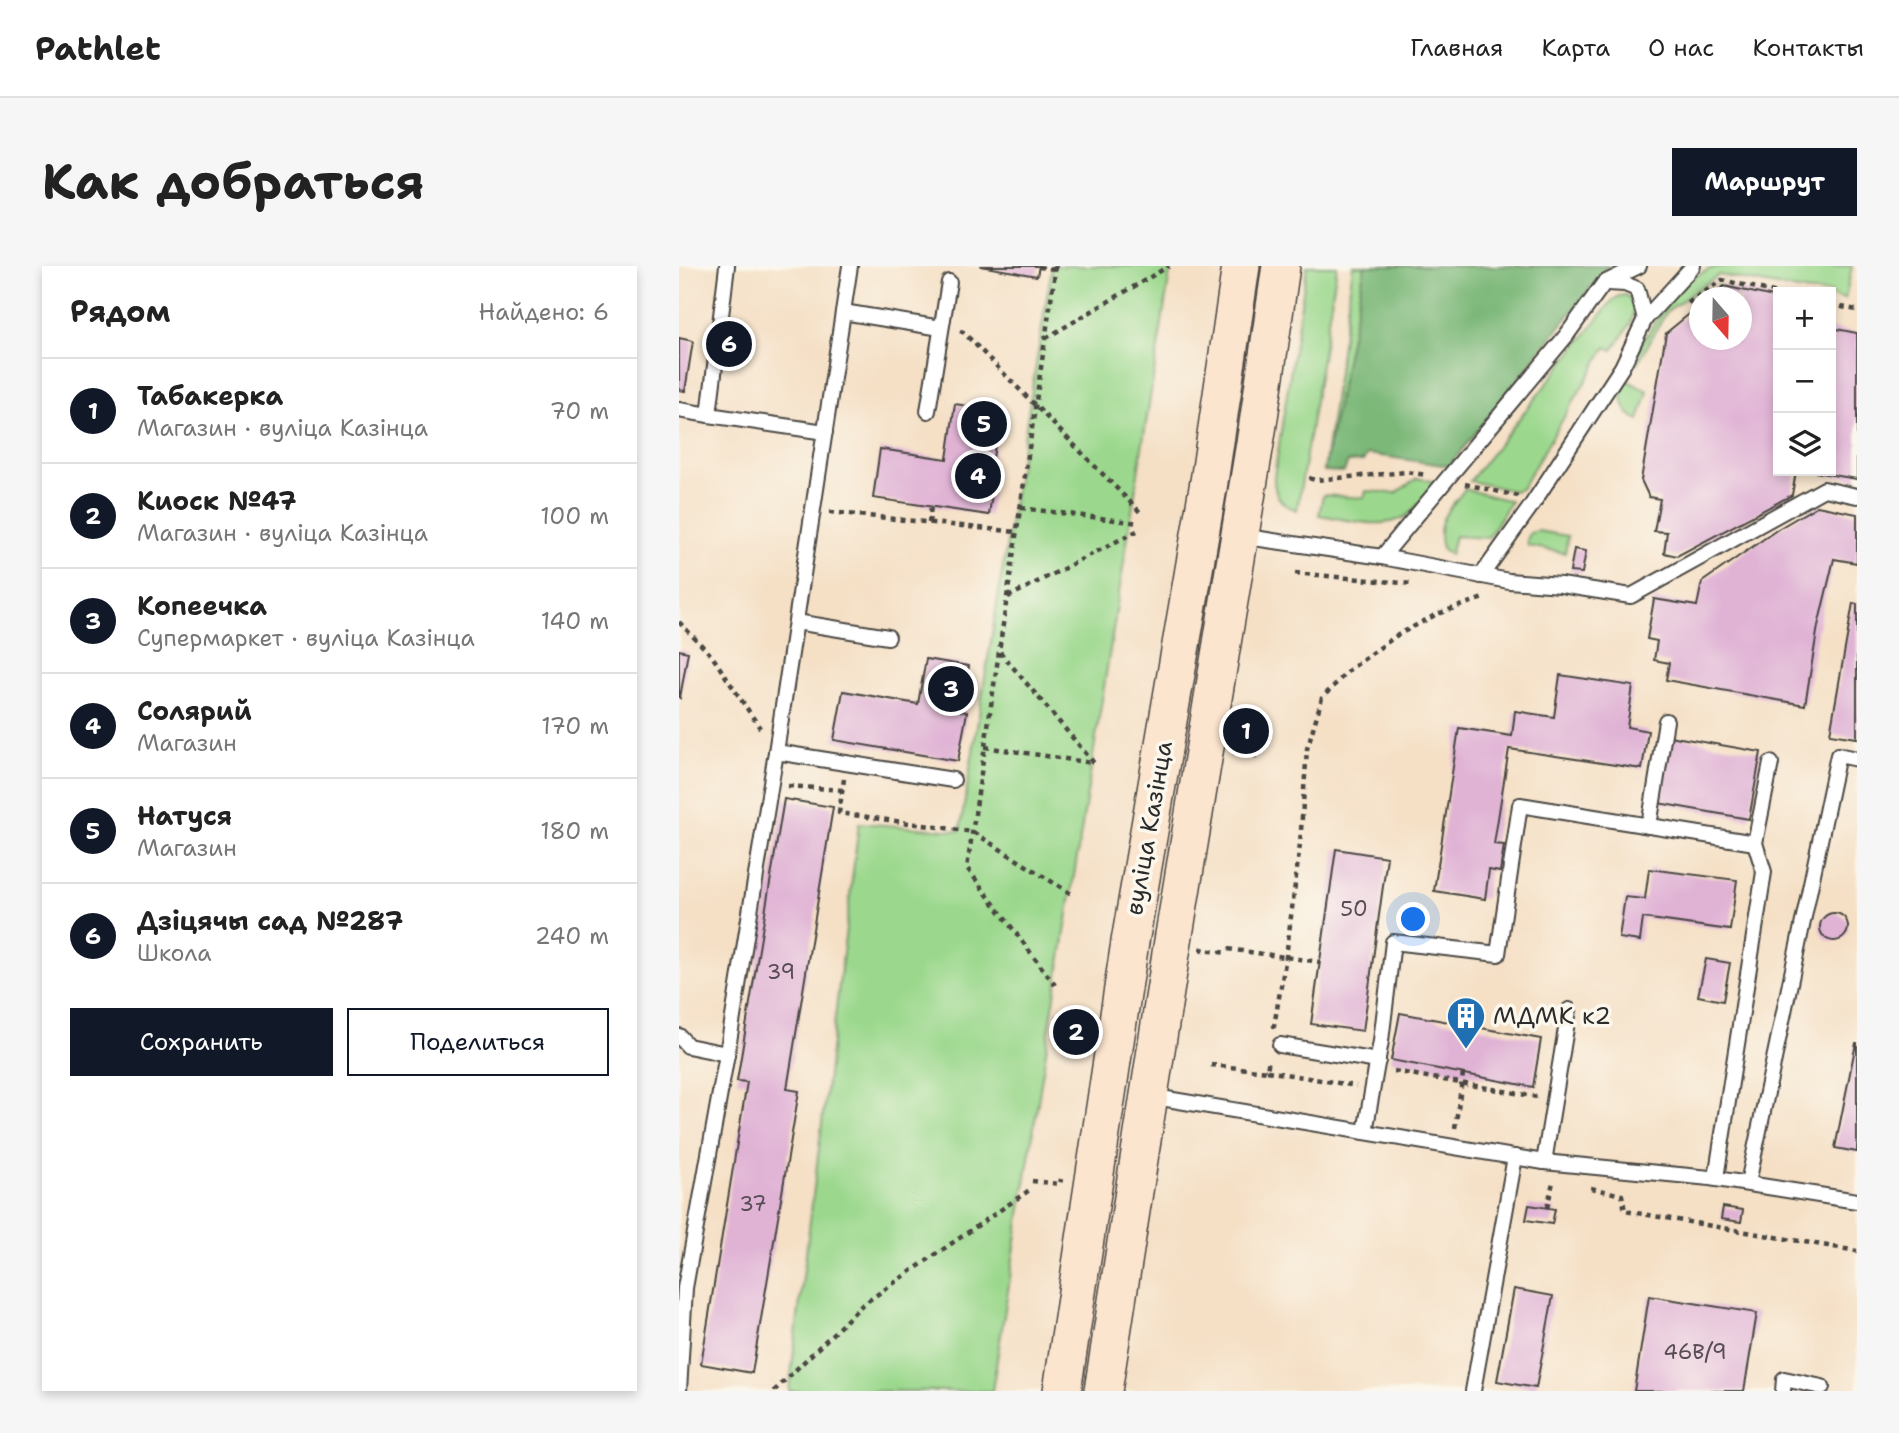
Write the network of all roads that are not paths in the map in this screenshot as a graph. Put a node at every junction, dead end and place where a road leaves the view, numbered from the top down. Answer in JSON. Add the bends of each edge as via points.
{"nodes":[{"id":1,"x":727,"y":266,"type":"edge"},
{"id":2,"x":849,"y":266,"type":"edge"},
{"id":3,"x":1241,"y":266,"type":"edge"},
{"id":4,"x":1281,"y":266,"type":"edge"},
{"id":5,"x":1639,"y":266,"type":"edge"},
{"id":6,"x":1693,"y":266,"type":"edge"},
{"id":7,"x":949,"y":282,"type":"dead end"},
{"id":8,"x":1604,"y":283,"type":"junction"},
{"id":9,"x":843,"y":312,"type":"junction"},
{"id":10,"x":1645,"y":319,"type":"junction"},
{"id":11,"x":941,"y":328,"type":"junction"},
{"id":12,"x":679,"y":410,"type":"edge"},
{"id":13,"x":928,"y":411,"type":"dead end"},
{"id":14,"x":709,"y":415,"type":"junction"},
{"id":15,"x":825,"y":432,"type":"junction"},
{"id":16,"x":1857,"y":496,"type":"edge"},
{"id":17,"x":1202,"y":531,"type":"junction"},
{"id":18,"x":1239,"y":535,"type":"junction"},
{"id":19,"x":1382,"y":557,"type":"junction"},
{"id":20,"x":1481,"y":576,"type":"junction"},
{"id":21,"x":796,"y":622,"type":"junction"},
{"id":22,"x":888,"y":637,"type":"dead end"},
{"id":23,"x":1666,"y":721,"type":"dead end"},
{"id":24,"x":776,"y":752,"type":"junction"},
{"id":25,"x":1857,"y":759,"type":"edge"},
{"id":26,"x":1771,"y":763,"type":"dead end"},
{"id":27,"x":953,"y":780,"type":"dead end"},
{"id":28,"x":1649,"y":825,"type":"junction"},
{"id":29,"x":1755,"y":842,"type":"junction"},
{"id":30,"x":1569,"y":1010,"type":"dead end"},
{"id":31,"x":679,"y":1037,"type":"edge"},
{"id":32,"x":1280,"y":1045,"type":"dead end"},
{"id":33,"x":727,"y":1054,"type":"junction"},
{"id":34,"x":1377,"y":1064,"type":"junction"},
{"id":35,"x":1107,"y":1090,"type":"junction"},
{"id":36,"x":1149,"y":1096,"type":"junction"},
{"id":37,"x":1365,"y":1132,"type":"junction"},
{"id":38,"x":1515,"y":1157,"type":"junction"},
{"id":39,"x":1544,"y":1162,"type":"junction"},
{"id":40,"x":1716,"y":1178,"type":"junction"},
{"id":41,"x":1748,"y":1183,"type":"junction"},
{"id":42,"x":1857,"y":1201,"type":"edge"},
{"id":43,"x":682,"y":1288,"type":"edge"},
{"id":44,"x":1822,"y":1387,"type":"dead end"},
{"id":45,"x":679,"y":1391,"type":"edge"},
{"id":46,"x":1062,"y":1391,"type":"edge"},
{"id":47,"x":1103,"y":1391,"type":"edge"},
{"id":48,"x":1473,"y":1391,"type":"edge"},
{"id":49,"x":1783,"y":1391,"type":"edge"}],
"edges":[{"from":1,"to":14,"type":"lane"},
{"from":2,"to":9,"type":"lane"},
{"from":3,"to":17,"type":"main road","name":"вуліца Казінца"},
{"from":4,"to":18,"type":"main road","name":"вуліца Казінца"},
{"from":5,"to":8,"type":"lane"},
{"from":6,"to":10,"type":"lane"},
{"from":7,"to":11,"type":"lane"},
{"from":8,"to":10,"type":"lane","via":[[1637,289]]},
{"from":8,"to":19,"type":"lane","via":[[1566,337]]},
{"from":9,"to":11,"type":"lane"},
{"from":9,"to":15,"type":"lane"},
{"from":10,"to":20,"type":"lane","via":[[1622,367]]},
{"from":11,"to":13,"type":"lane"},
{"from":12,"to":14,"type":"lane"},
{"from":14,"to":15,"type":"lane"},
{"from":15,"to":21,"type":"lane"},
{"from":16,"to":20,"type":"lane","via":[[1824,489],[1631,596]]},
{"from":17,"to":18,"type":"main road"},
{"from":17,"to":35,"type":"main road","name":"вуліца Казінца"},
{"from":18,"to":19,"type":"lane"},
{"from":18,"to":36,"type":"main road","name":"вуліца Казінца"},
{"from":19,"to":20,"type":"lane"},
{"from":21,"to":22,"type":"lane"},
{"from":21,"to":24,"type":"lane"},
{"from":23,"to":28,"type":"lane"},
{"from":24,"to":27,"type":"lane"},
{"from":24,"to":33,"type":"lane"},
{"from":25,"to":41,"type":"lane","via":[[1838,755]]},
{"from":26,"to":29,"type":"lane"},
{"from":28,"to":29,"type":"lane"},
{"from":28,"to":34,"type":"lane","via":[[1520,805],[1498,954],[1393,942]]},
{"from":29,"to":40,"type":"lane","via":[[1764,872]]},
{"from":30,"to":39,"type":"lane"},
{"from":31,"to":33,"type":"lane","via":[[688,1046]]},
{"from":32,"to":34,"type":"lane"},
{"from":33,"to":43,"type":"lane"},
{"from":34,"to":37,"type":"lane"},
{"from":35,"to":36,"type":"main road"},
{"from":35,"to":46,"type":"main road","name":"вуліца Казінца"},
{"from":36,"to":37,"type":"lane"},
{"from":36,"to":47,"type":"main road","name":"вуліца Казінца"},
{"from":37,"to":38,"type":"lane"},
{"from":38,"to":39,"type":"lane"},
{"from":38,"to":48,"type":"lane"},
{"from":39,"to":40,"type":"lane"},
{"from":40,"to":41,"type":"lane"},
{"from":41,"to":42,"type":"lane"},
{"from":43,"to":45,"type":"lane"},
{"from":44,"to":49,"type":"lane","via":[[1784,1379]]}]}
